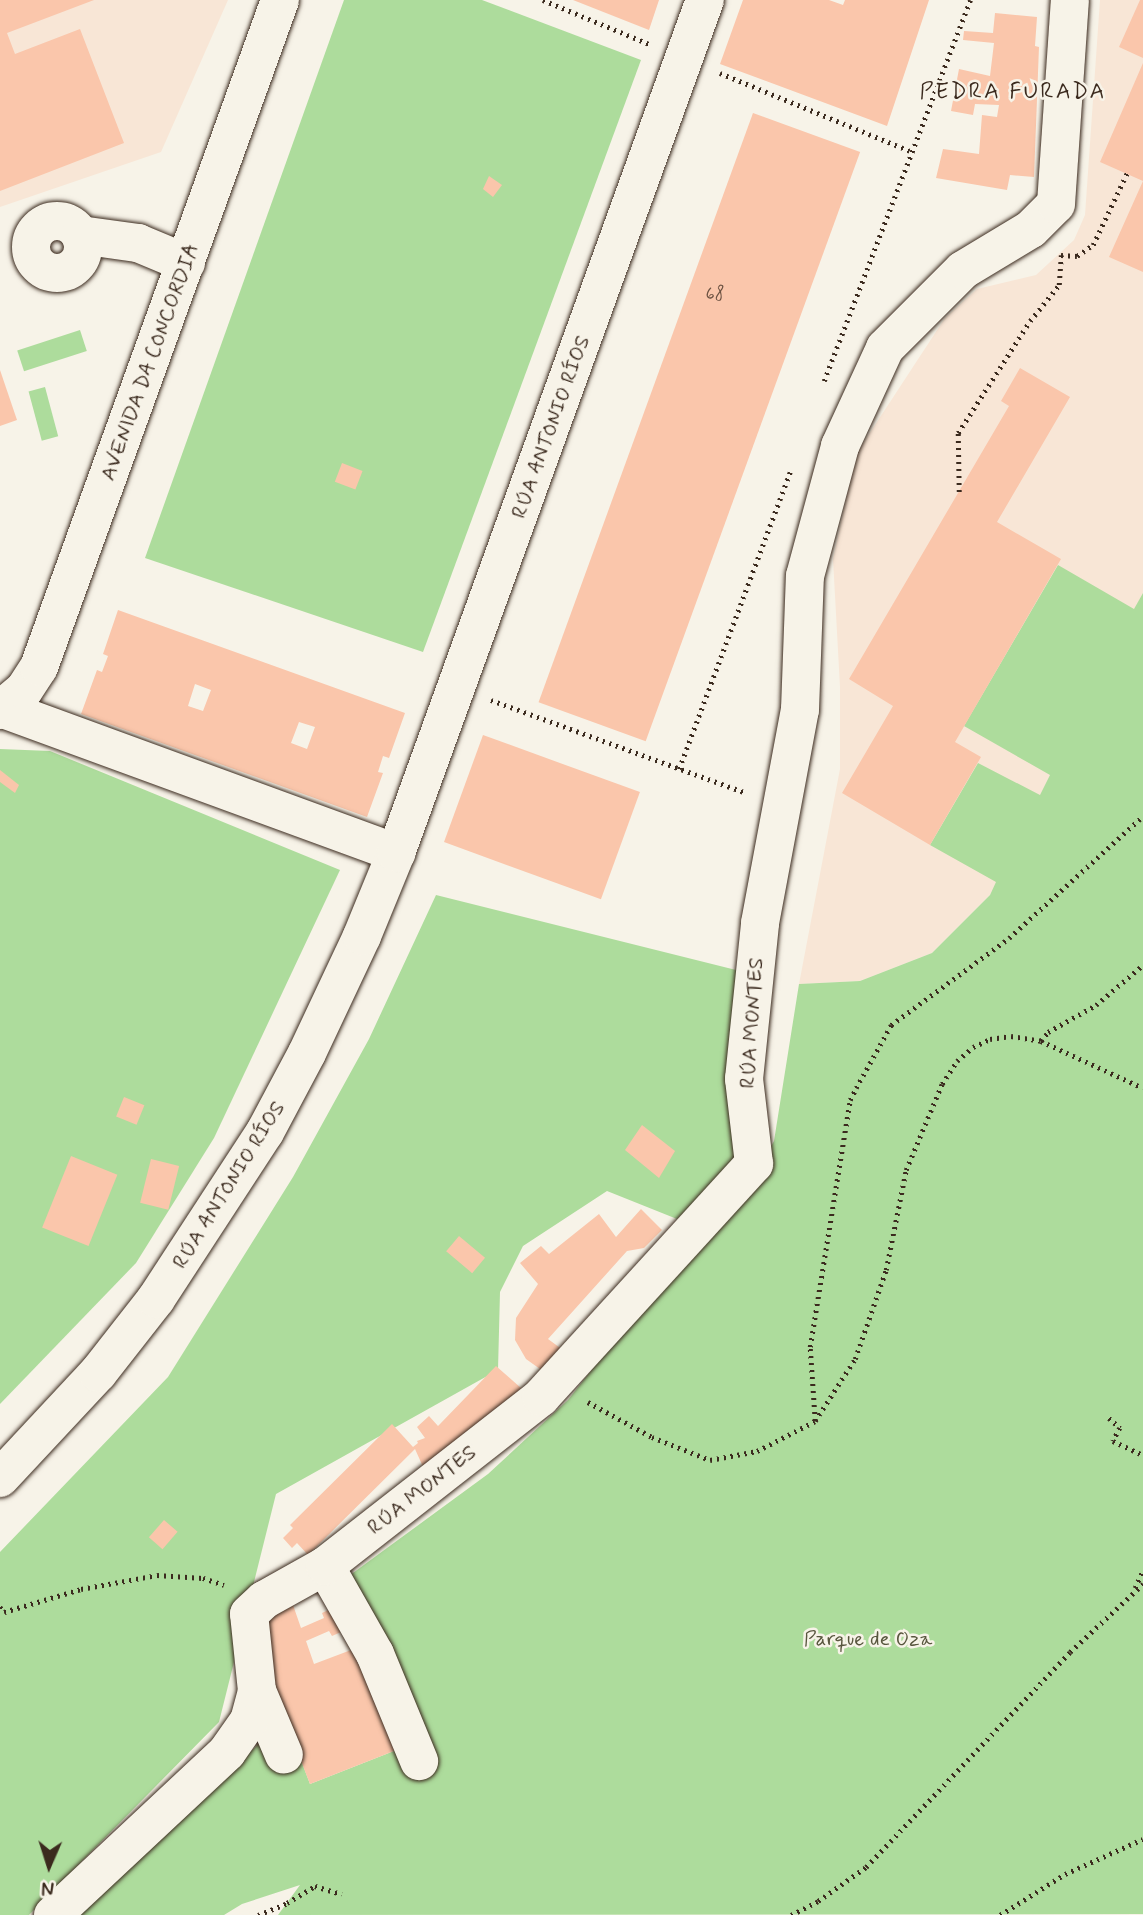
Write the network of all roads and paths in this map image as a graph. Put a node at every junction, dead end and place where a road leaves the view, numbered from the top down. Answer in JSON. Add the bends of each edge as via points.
{"nodes":[{"id":1,"x":280,"y":0,"type":"edge"},
{"id":2,"x":543,"y":0,"type":"edge"},
{"id":3,"x":705,"y":0,"type":"edge"},
{"id":4,"x":1070,"y":0,"type":"edge"},
{"id":5,"x":660,"y":48,"type":"dead end"},
{"id":6,"x":716,"y":72,"type":"dead end"},
{"id":7,"x":910,"y":151,"type":"dead end"},
{"id":8,"x":1126,"y":173,"type":"dead end"},
{"id":9,"x":15,"y":241,"type":"edge"},
{"id":10,"x":186,"y":263,"type":"junction"},
{"id":11,"x":959,"y":492,"type":"dead end"},
{"id":12,"x":458,"y":687,"type":"junction"},
{"id":13,"x":1,"y":710,"type":"edge"},
{"id":14,"x":730,"y":786,"type":"dead end"},
{"id":15,"x":1143,"y":816,"type":"edge"},
{"id":16,"x":396,"y":853,"type":"junction"},
{"id":17,"x":1143,"y":965,"type":"edge"},
{"id":18,"x":1041,"y":1041,"type":"junction"},
{"id":19,"x":1143,"y":1088,"type":"edge"},
{"id":20,"x":554,"y":1383,"type":"junction"},
{"id":21,"x":1109,"y":1418,"type":"dead end"},
{"id":22,"x":815,"y":1421,"type":"junction"},
{"id":23,"x":1143,"y":1455,"type":"edge"},
{"id":24,"x":0,"y":1478,"type":"edge"},
{"id":25,"x":325,"y":1566,"type":"junction"},
{"id":26,"x":1143,"y":1570,"type":"edge"},
{"id":27,"x":1143,"y":1584,"type":"edge"},
{"id":28,"x":1134,"y":1592,"type":"junction"},
{"id":29,"x":264,"y":1600,"type":"junction"},
{"id":30,"x":0,"y":1607,"type":"edge"},
{"id":31,"x":257,"y":1691,"type":"junction"},
{"id":32,"x":284,"y":1755,"type":"dead end"},
{"id":33,"x":419,"y":1761,"type":"dead end"},
{"id":34,"x":1143,"y":1839,"type":"edge"},
{"id":35,"x":342,"y":1894,"type":"dead end"},
{"id":36,"x":53,"y":1915,"type":"edge"},
{"id":37,"x":258,"y":1915,"type":"edge"},
{"id":38,"x":790,"y":1915,"type":"edge"},
{"id":39,"x":1000,"y":1915,"type":"edge"}],
"edges":[{"from":1,"to":10,"type":"street","name":"AVENIDA DA CONCORDIA"},
{"from":2,"to":5,"type":"path"},
{"from":3,"to":12,"type":"street","name":"RÚA ANTONIO RÍOS"},
{"from":4,"to":20,"type":"street","name":"RÚA MONTES","via":[[1056,204],[1031,229],[963,270],[885,348],[841,446],[808,563],[800,710],[761,923],[744,1079],[754,1164]]},
{"from":6,"to":7,"type":"path"},
{"from":8,"to":11,"type":"path","via":[[1093,245],[1077,256],[1061,255],[1059,285],[1030,321],[958,433]]},
{"from":9,"to":10,"type":"street","via":[[41,268],[59,274],[69,271],[82,255],[80,235],[138,243]]},
{"from":10,"to":13,"type":"street","name":"AVENIDA DA CONCORDIA","via":[[39,667],[24,690]]},
{"from":12,"to":14,"type":"path","via":[[563,729]]},
{"from":12,"to":16,"type":"street","name":"RÚA ANTONIO RÍOS"},
{"from":13,"to":16,"type":"street"},
{"from":15,"to":22,"type":"path","via":[[1009,938],[891,1025],[856,1088],[850,1100],[810,1348]]},
{"from":16,"to":24,"type":"street","name":"RÚA ANTONIO RÍOS","via":[[307,1053],[216,1210],[156,1299],[98,1373]]},
{"from":17,"to":18,"type":"path","via":[[1096,1004],[1048,1031]]},
{"from":18,"to":19,"type":"path"},
{"from":18,"to":22,"type":"path","via":[[990,1039],[957,1061],[942,1084],[906,1170],[886,1270],[855,1359]]},
{"from":20,"to":22,"type":"path","via":[[652,1437],[710,1460],[757,1451]]},
{"from":20,"to":25,"type":"street","name":"RÚA MONTES"},
{"from":21,"to":23,"type":"path","via":[[1120,1428],[1113,1441]]},
{"from":25,"to":29,"type":"street","name":"RÚA MONTES"},
{"from":25,"to":33,"type":"street","via":[[375,1654]]},
{"from":26,"to":28,"type":"path"},
{"from":27,"to":28,"type":"path"},
{"from":28,"to":38,"type":"path","via":[[866,1867]]},
{"from":29,"to":30,"type":"path","via":[[203,1578],[157,1575],[81,1589],[4,1612]]},
{"from":29,"to":31,"type":"street","via":[[249,1615]]},
{"from":31,"to":32,"type":"street"},
{"from":31,"to":36,"type":"street","via":[[249,1721],[227,1752]]},
{"from":34,"to":39,"type":"path","via":[[1065,1874]]},
{"from":35,"to":37,"type":"path","via":[[315,1886]]}]}
